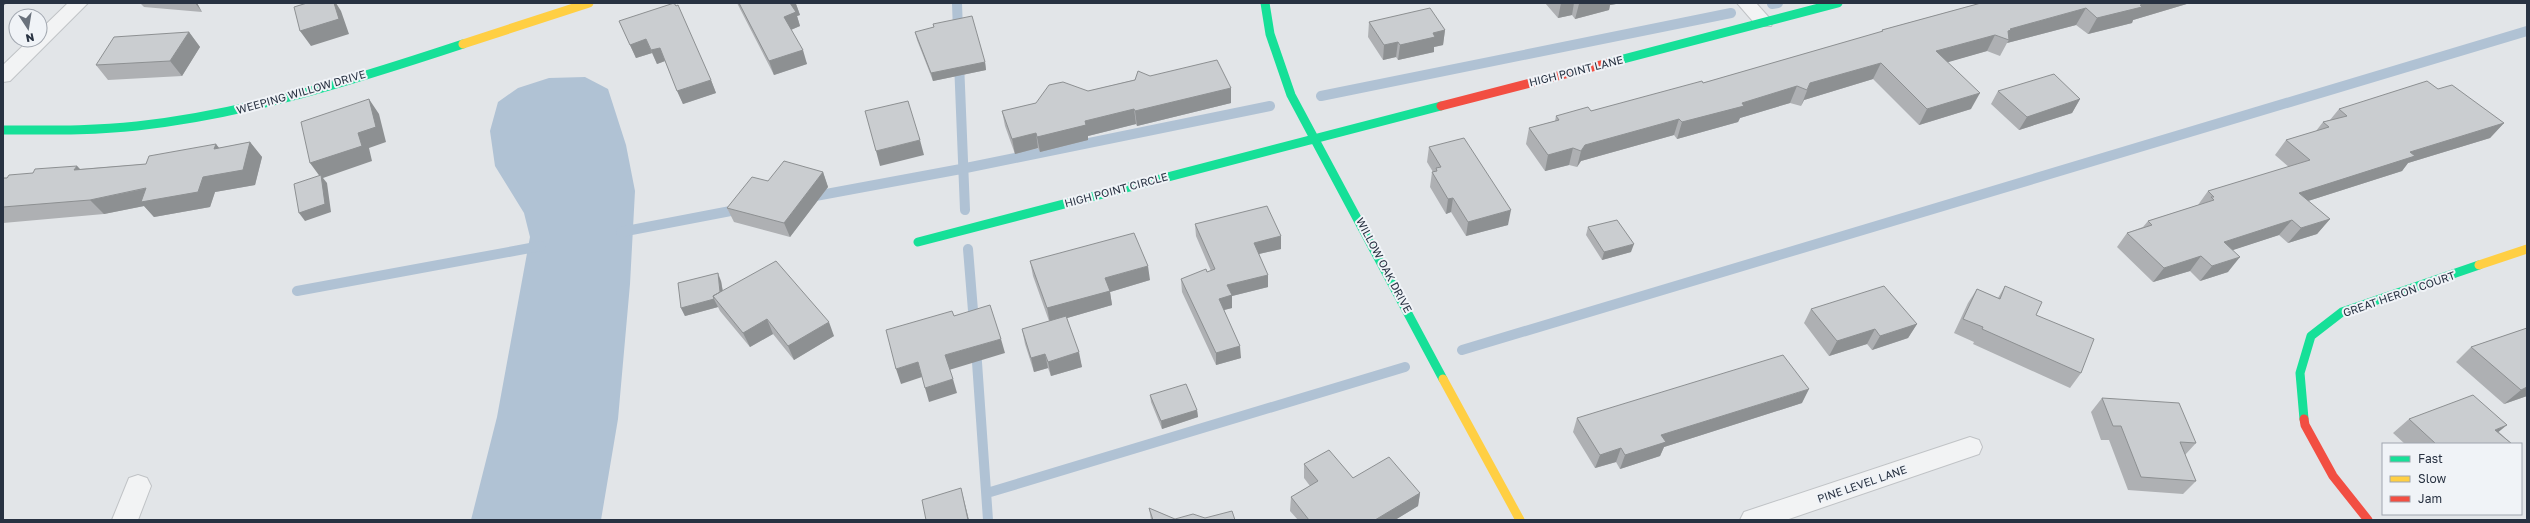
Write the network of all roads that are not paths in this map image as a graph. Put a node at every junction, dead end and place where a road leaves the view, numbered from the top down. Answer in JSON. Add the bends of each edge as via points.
{"nodes":[{"id":1,"x":80,"y":3,"type":"edge"},
{"id":2,"x":589,"y":3,"type":"edge"},
{"id":3,"x":1265,"y":3,"type":"edge"},
{"id":4,"x":1746,"y":3,"type":"edge"},
{"id":5,"x":1838,"y":3,"type":"edge"},
{"id":6,"x":1764,"y":22,"type":"junction"},
{"id":7,"x":3,"y":76,"type":"edge"},
{"id":8,"x":3,"y":130,"type":"edge"},
{"id":9,"x":1314,"y":138,"type":"junction"},
{"id":10,"x":918,"y":242,"type":"dead end"},
{"id":11,"x":2527,"y":249,"type":"edge"},
{"id":12,"x":1970,"y":447,"type":"dead end"},
{"id":13,"x":138,"y":486,"type":"dead end"},
{"id":14,"x":124,"y":520,"type":"edge"},
{"id":15,"x":1520,"y":520,"type":"edge"},
{"id":16,"x":1753,"y":520,"type":"edge"},
{"id":17,"x":2368,"y":520,"type":"edge"}],
"edges":[{"from":1,"to":7,"type":"street"},
{"from":2,"to":8,"type":"street","name":"WEEPING WILLOW DRIVE","via":[[319,89],[245,109],[176,122],[116,129],[37,132]]},
{"from":3,"to":9,"type":"street","name":"WILLOW OAK DRIVE","via":[[1272,40],[1289,88]]},
{"from":4,"to":6,"type":"street"},
{"from":5,"to":6,"type":"street","name":"HIGH POINT LANE"},
{"from":6,"to":9,"type":"street","name":"HIGH POINT LANE"},
{"from":9,"to":10,"type":"street","name":"HIGH POINT CIRCLE"},
{"from":9,"to":15,"type":"street","name":"WILLOW OAK DRIVE"},
{"from":11,"to":17,"type":"street","name":"GREAT HERON COURT","via":[[2342,312],[2311,336],[2300,373],[2305,425],[2333,476]]},
{"from":12,"to":16,"type":"street","name":"PINE LEVEL LANE"},
{"from":13,"to":14,"type":"street"}]}
